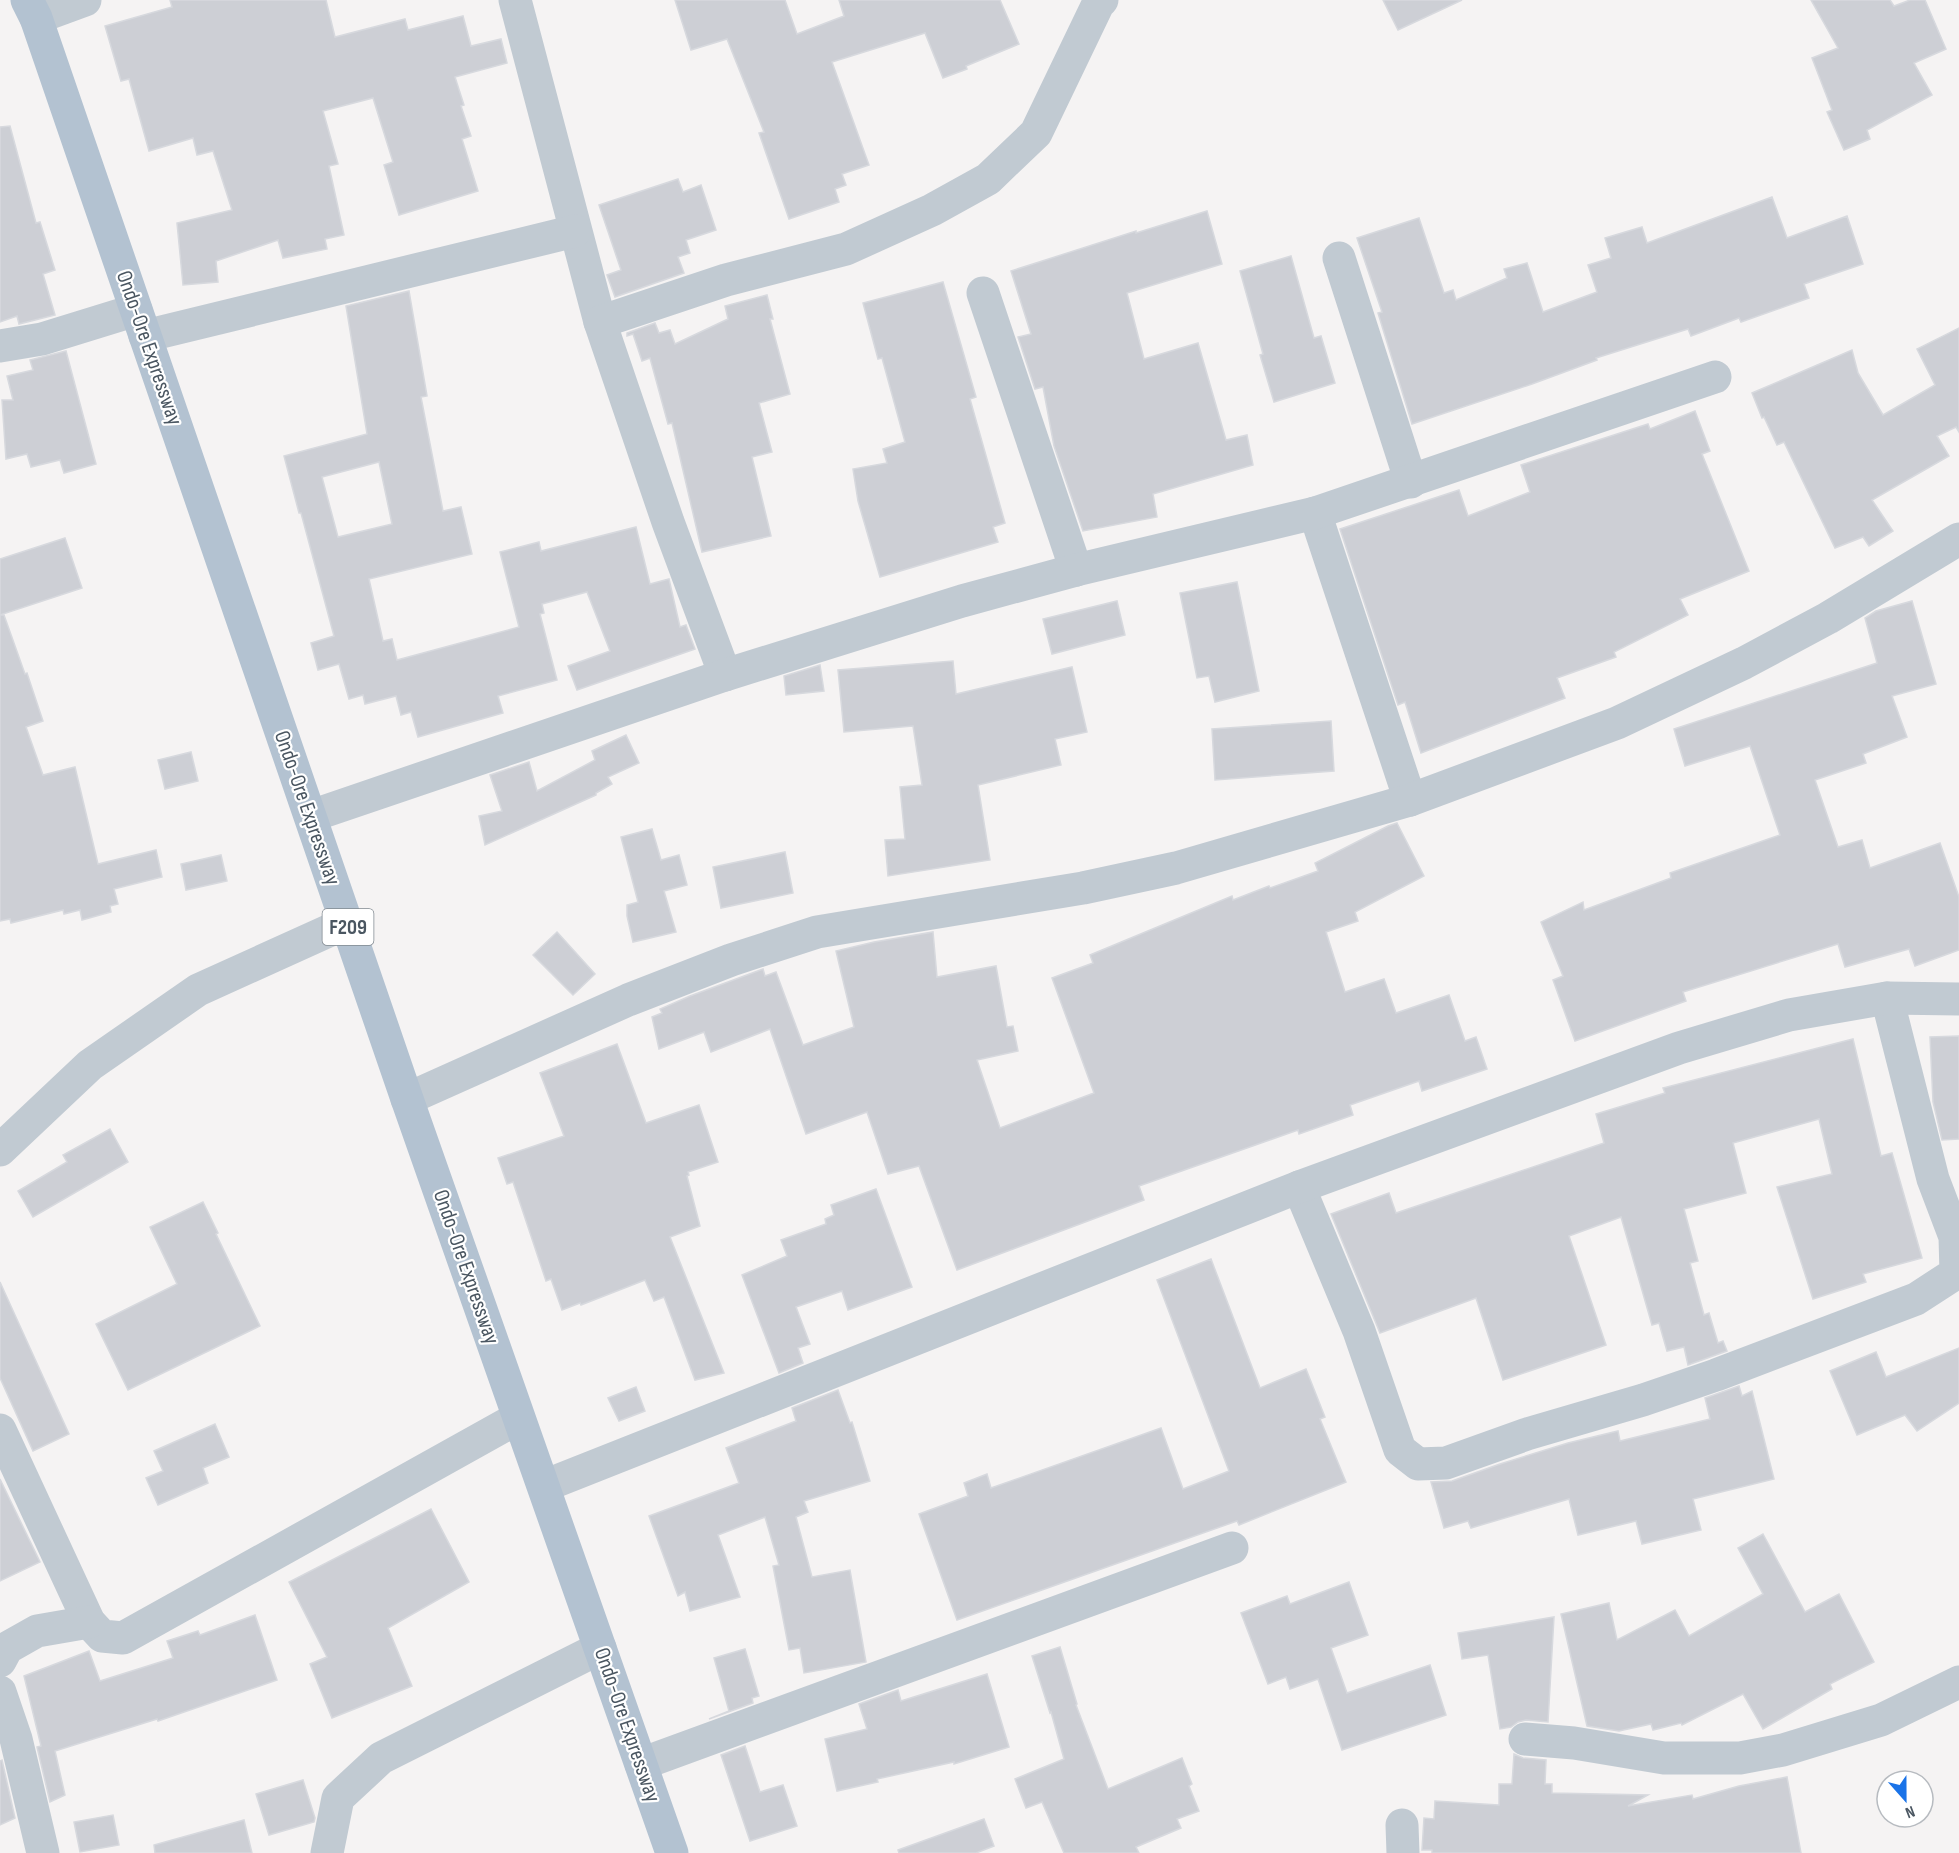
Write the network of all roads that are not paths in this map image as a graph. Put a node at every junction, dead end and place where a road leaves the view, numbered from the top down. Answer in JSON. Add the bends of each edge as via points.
{"nodes":[{"id":1,"x":85,"y":0,"type":"edge"},
{"id":2,"x":515,"y":0,"type":"edge"},
{"id":3,"x":1102,"y":0,"type":"edge"},
{"id":4,"x":31,"y":9,"type":"edge"},
{"id":5,"x":575,"y":231,"type":"junction"},
{"id":6,"x":1339,"y":258,"type":"dead end"},
{"id":7,"x":983,"y":293,"type":"dead end"},
{"id":8,"x":600,"y":322,"type":"junction"},
{"id":9,"x":140,"y":323,"type":"junction"},
{"id":10,"x":0,"y":346,"type":"edge"},
{"id":11,"x":1714,"y":377,"type":"dead end"},
{"id":12,"x":1411,"y":482,"type":"junction"},
{"id":13,"x":1315,"y":513,"type":"junction"},
{"id":14,"x":1959,"y":539,"type":"edge"},
{"id":15,"x":1076,"y":570,"type":"junction"},
{"id":16,"x":725,"y":675,"type":"junction"},
{"id":17,"x":1410,"y":800,"type":"junction"},
{"id":18,"x":311,"y":816,"type":"junction"},
{"id":19,"x":346,"y":923,"type":"junction"},
{"id":20,"x":1887,"y":998,"type":"junction"},
{"id":21,"x":1959,"y":999,"type":"edge"},
{"id":22,"x":407,"y":1099,"type":"junction"},
{"id":23,"x":0,"y":1150,"type":"edge"},
{"id":24,"x":1299,"y":1187,"type":"junction"},
{"id":25,"x":1957,"y":1237,"type":"edge"},
{"id":26,"x":519,"y":1418,"type":"junction"},
{"id":27,"x":0,"y":1430,"type":"edge"},
{"id":28,"x":9,"y":1474,"type":"edge"},
{"id":29,"x":544,"y":1486,"type":"junction"},
{"id":30,"x":1232,"y":1548,"type":"dead end"},
{"id":31,"x":89,"y":1622,"type":"junction"},
{"id":32,"x":600,"y":1648,"type":"junction"},
{"id":33,"x":2,"y":1651,"type":"edge"},
{"id":34,"x":1959,"y":1682,"type":"edge"},
{"id":35,"x":0,"y":1692,"type":"edge"},
{"id":36,"x":1525,"y":1739,"type":"dead end"},
{"id":37,"x":8,"y":1742,"type":"edge"},
{"id":38,"x":641,"y":1764,"type":"junction"},
{"id":39,"x":43,"y":1853,"type":"edge"},
{"id":40,"x":327,"y":1853,"type":"edge"},
{"id":41,"x":672,"y":1853,"type":"edge"}],
"edges":[{"from":1,"to":4,"type":"street"},
{"from":2,"to":5,"type":"street"},
{"from":3,"to":8,"type":"street","via":[[1036,133],[988,179],[932,210],[846,249],[726,280]]},
{"from":4,"to":9,"type":"main road","name":"Ondo-Ore Expressway","number":"F209"},
{"from":5,"to":8,"type":"street"},
{"from":5,"to":9,"type":"street"},
{"from":6,"to":12,"type":"street"},
{"from":7,"to":15,"type":"street"},
{"from":8,"to":16,"type":"street"},
{"from":9,"to":10,"type":"street"},
{"from":9,"to":18,"type":"main road","name":"Ondo-Ore Expressway","number":"F209"},
{"from":11,"to":12,"type":"street"},
{"from":12,"to":13,"type":"street"},
{"from":13,"to":15,"type":"street"},
{"from":13,"to":17,"type":"street"},
{"from":14,"to":17,"type":"street","via":[[1744,663],[1617,723]]},
{"from":15,"to":16,"type":"street"},
{"from":16,"to":18,"type":"street"},
{"from":17,"to":22,"type":"street","via":[[1176,868],[1083,888],[817,932],[628,1000]]},
{"from":18,"to":19,"type":"main road","name":"Ondo-Ore Expressway","number":"F209"},
{"from":19,"to":22,"type":"main road","name":"Ondo-Ore Expressway","number":"F209"},
{"from":19,"to":23,"type":"street","via":[[198,990],[90,1065]]},
{"from":20,"to":21,"type":"street"},
{"from":20,"to":24,"type":"street","via":[[1789,1015],[1679,1048]]},
{"from":20,"to":25,"type":"street","via":[[1933,1179]]},
{"from":22,"to":26,"type":"main road","name":"Ondo-Ore Expressway","number":"F209"},
{"from":24,"to":25,"type":"street","via":[[1359,1331],[1400,1450],[1418,1464],[1446,1462],[1643,1400],[1916,1299],[1956,1273]]},
{"from":24,"to":29,"type":"street"},
{"from":26,"to":29,"type":"main road","name":"Ondo-Ore Expressway","number":"F209"},
{"from":26,"to":31,"type":"street","via":[[123,1638],[102,1636]]},
{"from":27,"to":28,"type":"street"},
{"from":28,"to":31,"type":"street"},
{"from":29,"to":32,"type":"main road","name":"Ondo-Ore Expressway","number":"F209"},
{"from":30,"to":38,"type":"street"},
{"from":31,"to":33,"type":"street","via":[[37,1631]]},
{"from":32,"to":38,"type":"main road","name":"Ondo-Ore Expressway","number":"F209"},
{"from":32,"to":40,"type":"street","via":[[381,1758],[338,1798]]},
{"from":34,"to":36,"type":"street","via":[[1881,1720],[1783,1750],[1740,1758],[1664,1758]]},
{"from":35,"to":37,"type":"street"},
{"from":37,"to":39,"type":"street"},
{"from":38,"to":41,"type":"main road","name":"Ondo-Ore Expressway","number":"F209"}]}
